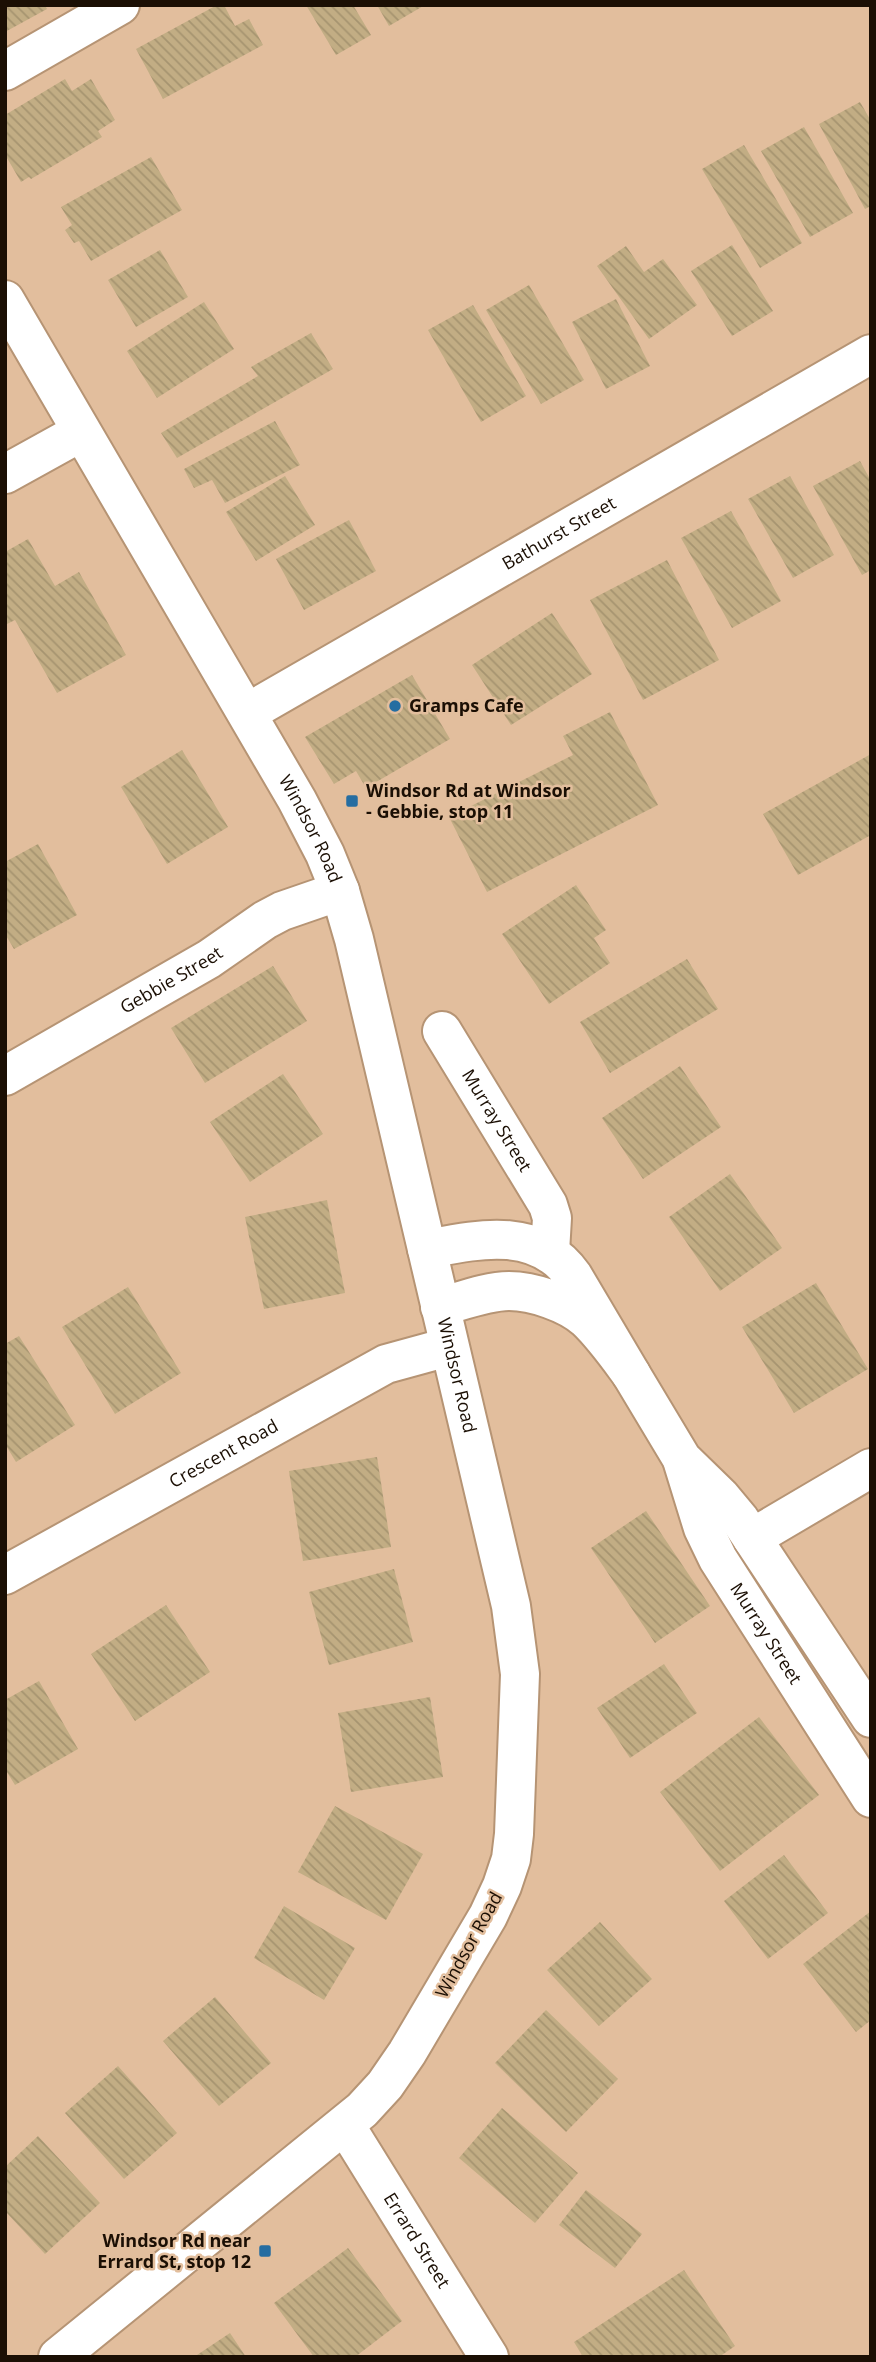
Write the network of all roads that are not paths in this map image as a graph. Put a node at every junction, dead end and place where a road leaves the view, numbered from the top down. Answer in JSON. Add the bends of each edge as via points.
{"nodes":[{"id":1,"x":120,"y":5,"type":"edge"},
{"id":2,"x":5,"y":71,"type":"edge"},
{"id":3,"x":5,"y":300,"type":"edge"},
{"id":4,"x":871,"y":354,"type":"edge"},
{"id":5,"x":81,"y":432,"type":"junction"},
{"id":6,"x":5,"y":474,"type":"edge"},
{"id":7,"x":247,"y":713,"type":"junction"},
{"id":8,"x":340,"y":891,"type":"junction"},
{"id":9,"x":442,"y":1031,"type":"dead end"},
{"id":10,"x":5,"y":1076,"type":"edge"},
{"id":11,"x":427,"y":1249,"type":"junction"},
{"id":12,"x":550,"y":1252,"type":"junction"},
{"id":13,"x":440,"y":1307,"type":"junction"},
{"id":14,"x":448,"y":1347,"type":"junction"},
{"id":15,"x":631,"y":1374,"type":"junction"},
{"id":16,"x":682,"y":1459,"type":"junction"},
{"id":17,"x":871,"y":1468,"type":"edge"},
{"id":18,"x":752,"y":1538,"type":"junction"},
{"id":19,"x":718,"y":1559,"type":"junction"},
{"id":20,"x":5,"y":1575,"type":"edge"},
{"id":21,"x":871,"y":1717,"type":"edge"},
{"id":22,"x":871,"y":1798,"type":"edge"},
{"id":23,"x":345,"y":2125,"type":"junction"},
{"id":24,"x":58,"y":2357,"type":"edge"},
{"id":25,"x":489,"y":2357,"type":"edge"}],
"edges":[{"from":1,"to":2,"type":"street"},
{"from":3,"to":5,"type":"street","name":"Windsor Road"},
{"from":4,"to":7,"type":"street","name":"Bathurst Street"},
{"from":5,"to":6,"type":"street"},
{"from":5,"to":7,"type":"street","name":"Windsor Road"},
{"from":7,"to":8,"type":"street","name":"Windsor Road","via":[[297,800]]},
{"from":8,"to":10,"type":"street","name":"Gebbie Street","via":[[265,920],[209,959]]},
{"from":8,"to":11,"type":"street","name":"Windsor Road"},
{"from":9,"to":12,"type":"street","name":"Murray Street","via":[[545,1198],[552,1218]]},
{"from":11,"to":12,"type":"street","name":"Murray Street","via":[[505,1240]]},
{"from":11,"to":13,"type":"street","name":"Windsor Road"},
{"from":12,"to":15,"type":"street","name":"Murray Street","via":[[573,1276]]},
{"from":13,"to":14,"type":"street","name":"Windsor Road"},
{"from":13,"to":15,"type":"street","name":"Murray Street","via":[[503,1292],[542,1297],[586,1319]]},
{"from":14,"to":20,"type":"street","name":"Crescent Road","via":[[386,1364]]},
{"from":14,"to":23,"type":"street","name":"Windsor Road","via":[[519,1648],[521,1702],[513,1847],[495,1904],[407,2053],[374,2098]]},
{"from":15,"to":16,"type":"street","name":"Murray Street"},
{"from":16,"to":18,"type":"street","name":"Murray Street","via":[[720,1496]]},
{"from":16,"to":19,"type":"street","name":"Murray Street","via":[[703,1528]]},
{"from":17,"to":18,"type":"street"},
{"from":18,"to":19,"type":"street"},
{"from":18,"to":21,"type":"street","name":"Murray Street"},
{"from":19,"to":22,"type":"street","name":"Murray Street"},
{"from":23,"to":24,"type":"street","name":"Windsor Road"},
{"from":23,"to":25,"type":"street","name":"Errard Street"}]}
